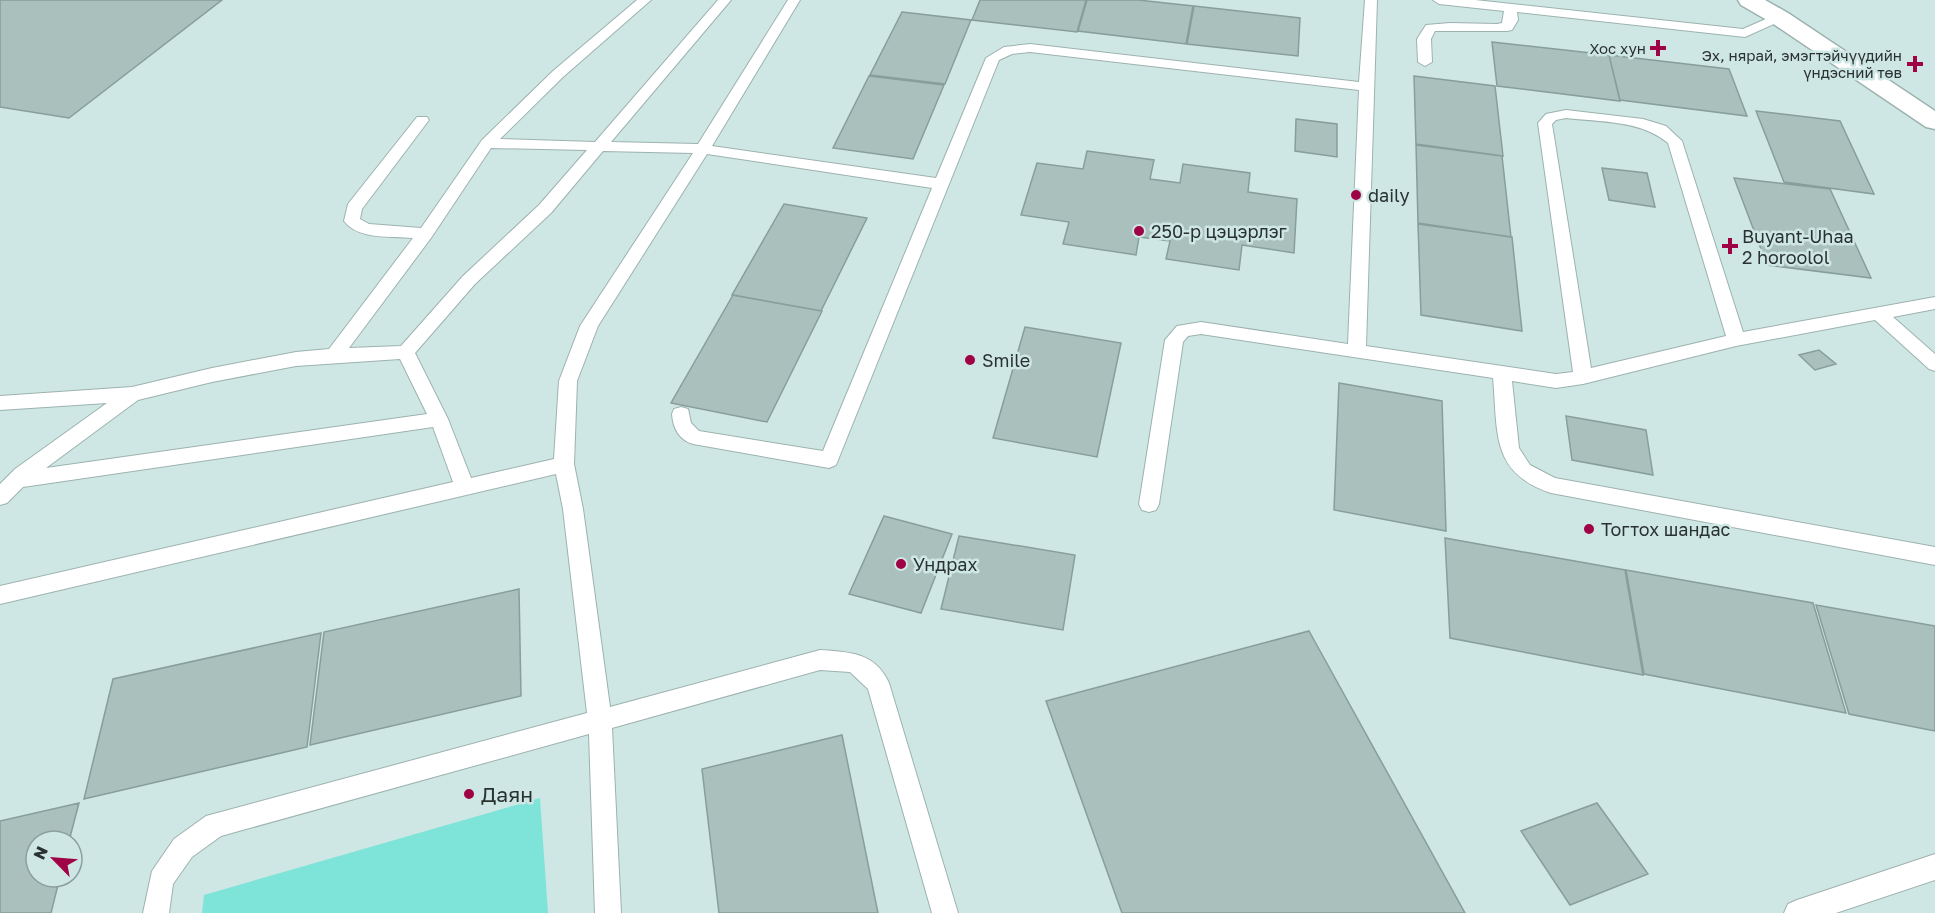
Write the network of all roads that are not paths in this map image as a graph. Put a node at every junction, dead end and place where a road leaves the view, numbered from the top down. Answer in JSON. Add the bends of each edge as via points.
{"nodes":[{"id":1,"x":645,"y":0,"type":"edge"},
{"id":2,"x":725,"y":0,"type":"edge"},
{"id":3,"x":794,"y":0,"type":"edge"},
{"id":4,"x":1371,"y":0,"type":"edge"},
{"id":5,"x":1439,"y":0,"type":"edge"},
{"id":6,"x":1749,"y":0,"type":"edge"},
{"id":7,"x":1510,"y":8,"type":"junction"},
{"id":8,"x":1780,"y":18,"type":"junction"},
{"id":9,"x":1425,"y":62,"type":"dead end"},
{"id":10,"x":1366,"y":87,"type":"junction"},
{"id":11,"x":422,"y":120,"type":"dead end"},
{"id":12,"x":1935,"y":122,"type":"edge"},
{"id":13,"x":487,"y":143,"type":"junction"},
{"id":14,"x":598,"y":146,"type":"junction"},
{"id":15,"x":704,"y":149,"type":"junction"},
{"id":16,"x":941,"y":184,"type":"junction"},
{"id":17,"x":425,"y":234,"type":"junction"},
{"id":18,"x":1935,"y":303,"type":"edge"},
{"id":19,"x":1880,"y":315,"type":"junction"},
{"id":20,"x":1737,"y":340,"type":"junction"},
{"id":21,"x":406,"y":352,"type":"junction"},
{"id":22,"x":1357,"y":352,"type":"junction"},
{"id":23,"x":334,"y":355,"type":"junction"},
{"id":24,"x":1935,"y":364,"type":"edge"},
{"id":25,"x":1502,"y":373,"type":"junction"},
{"id":26,"x":1583,"y":377,"type":"junction"},
{"id":27,"x":132,"y":394,"type":"junction"},
{"id":28,"x":0,"y":403,"type":"edge"},
{"id":29,"x":681,"y":414,"type":"dead end"},
{"id":30,"x":439,"y":419,"type":"junction"},
{"id":31,"x":564,"y":464,"type":"junction"},
{"id":32,"x":17,"y":480,"type":"junction"},
{"id":33,"x":465,"y":487,"type":"junction"},
{"id":34,"x":0,"y":497,"type":"edge"},
{"id":35,"x":1149,"y":504,"type":"dead end"},
{"id":36,"x":1935,"y":556,"type":"edge"},
{"id":37,"x":0,"y":595,"type":"edge"},
{"id":38,"x":600,"y":722,"type":"junction"},
{"id":39,"x":1935,"y":867,"type":"edge"},
{"id":40,"x":156,"y":913,"type":"edge"},
{"id":41,"x":608,"y":913,"type":"edge"},
{"id":42,"x":945,"y":913,"type":"edge"},
{"id":43,"x":1797,"y":913,"type":"edge"}],
"edges":[{"from":1,"to":13,"type":"lane","via":[[567,66]]},
{"from":2,"to":14,"type":"lane"},
{"from":3,"to":15,"type":"lane"},
{"from":4,"to":10,"type":"lane"},
{"from":5,"to":7,"type":"lane"},
{"from":6,"to":8,"type":"street"},
{"from":7,"to":8,"type":"lane","via":[[1745,33]]},
{"from":7,"to":9,"type":"lane","via":[[1507,27],[1431,28],[1424,39]]},
{"from":8,"to":12,"type":"street"},
{"from":10,"to":16,"type":"lane","via":[[1030,48],[1009,50],[993,58]]},
{"from":10,"to":22,"type":"lane"},
{"from":11,"to":17,"type":"lane","via":[[354,208],[352,221],[365,229]]},
{"from":13,"to":14,"type":"lane"},
{"from":13,"to":17,"type":"lane"},
{"from":14,"to":15,"type":"lane"},
{"from":14,"to":21,"type":"lane","via":[[545,209],[469,280]]},
{"from":15,"to":16,"type":"lane"},
{"from":15,"to":31,"type":"lane","via":[[589,326],[568,381]]},
{"from":16,"to":29,"type":"lane","via":[[829,460],[693,437],[682,425]]},
{"from":17,"to":23,"type":"lane"},
{"from":18,"to":19,"type":"lane"},
{"from":19,"to":20,"type":"lane"},
{"from":19,"to":24,"type":"lane"},
{"from":20,"to":26,"type":"lane"},
{"from":20,"to":26,"type":"lane","via":[[1675,141],[1661,129],[1643,123],[1566,114],[1551,117],[1545,123]]},
{"from":21,"to":23,"type":"lane"},
{"from":21,"to":30,"type":"lane"},
{"from":22,"to":25,"type":"lane"},
{"from":22,"to":35,"type":"lane","via":[[1201,328],[1183,330],[1174,340]]},
{"from":23,"to":27,"type":"lane","via":[[212,375]]},
{"from":25,"to":26,"type":"lane","via":[[1556,381]]},
{"from":25,"to":36,"type":"lane","via":[[1509,449],[1523,470],[1551,485]]},
{"from":27,"to":28,"type":"lane"},
{"from":27,"to":32,"type":"lane"},
{"from":30,"to":32,"type":"lane"},
{"from":30,"to":33,"type":"lane"},
{"from":31,"to":33,"type":"lane"},
{"from":31,"to":38,"type":"lane"},
{"from":32,"to":34,"type":"lane"},
{"from":33,"to":37,"type":"lane"},
{"from":38,"to":40,"type":"lane","via":[[215,825],[183,848],[161,880]]},
{"from":38,"to":41,"type":"lane"},
{"from":38,"to":42,"type":"lane","via":[[820,660],[855,662],[878,683]]},
{"from":39,"to":43,"type":"lane"}]}
